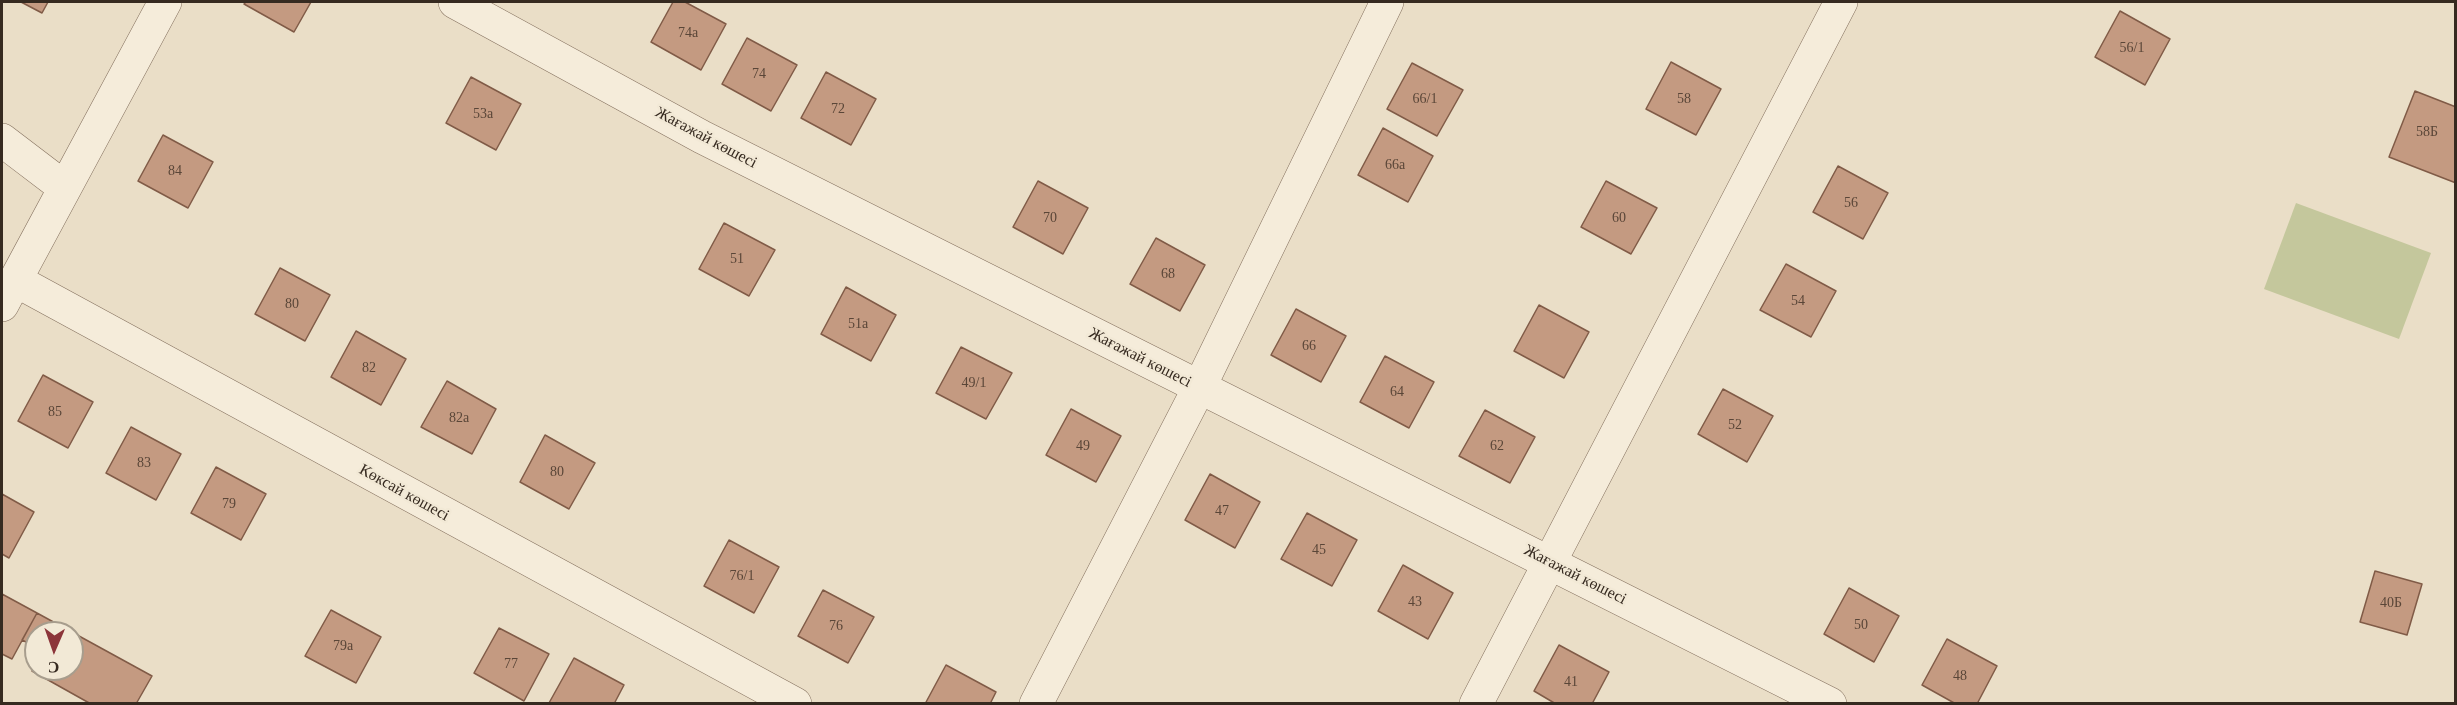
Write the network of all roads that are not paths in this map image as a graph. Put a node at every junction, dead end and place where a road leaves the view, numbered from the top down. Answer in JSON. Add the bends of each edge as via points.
{"nodes":[{"id":1,"x":165,"y":2,"type":"edge"},
{"id":2,"x":455,"y":2,"type":"edge"},
{"id":3,"x":1387,"y":2,"type":"edge"},
{"id":4,"x":1841,"y":2,"type":"edge"},
{"id":5,"x":2,"y":140,"type":"edge"},
{"id":6,"x":64,"y":188,"type":"junction"},
{"id":7,"x":8,"y":293,"type":"edge"},
{"id":8,"x":1199,"y":388,"type":"junction"},
{"id":9,"x":1548,"y":562,"type":"junction"},
{"id":10,"x":795,"y":704,"type":"edge"},
{"id":11,"x":1036,"y":704,"type":"edge"},
{"id":12,"x":1476,"y":704,"type":"edge"},
{"id":13,"x":1830,"y":704,"type":"edge"}],
"edges":[{"from":1,"to":6,"type":"street"},
{"from":2,"to":8,"type":"street","name":"Жағажай көшесі","via":[[702,137]]},
{"from":3,"to":8,"type":"street"},
{"from":4,"to":9,"type":"street"},
{"from":5,"to":6,"type":"street"},
{"from":6,"to":7,"type":"street"},
{"from":7,"to":10,"type":"street","name":"Көксай көшесі"},
{"from":8,"to":9,"type":"street","name":"Жағажай көшесі"},
{"from":8,"to":11,"type":"street"},
{"from":9,"to":12,"type":"street"},
{"from":9,"to":13,"type":"street","name":"Жағажай көшесі"}]}
